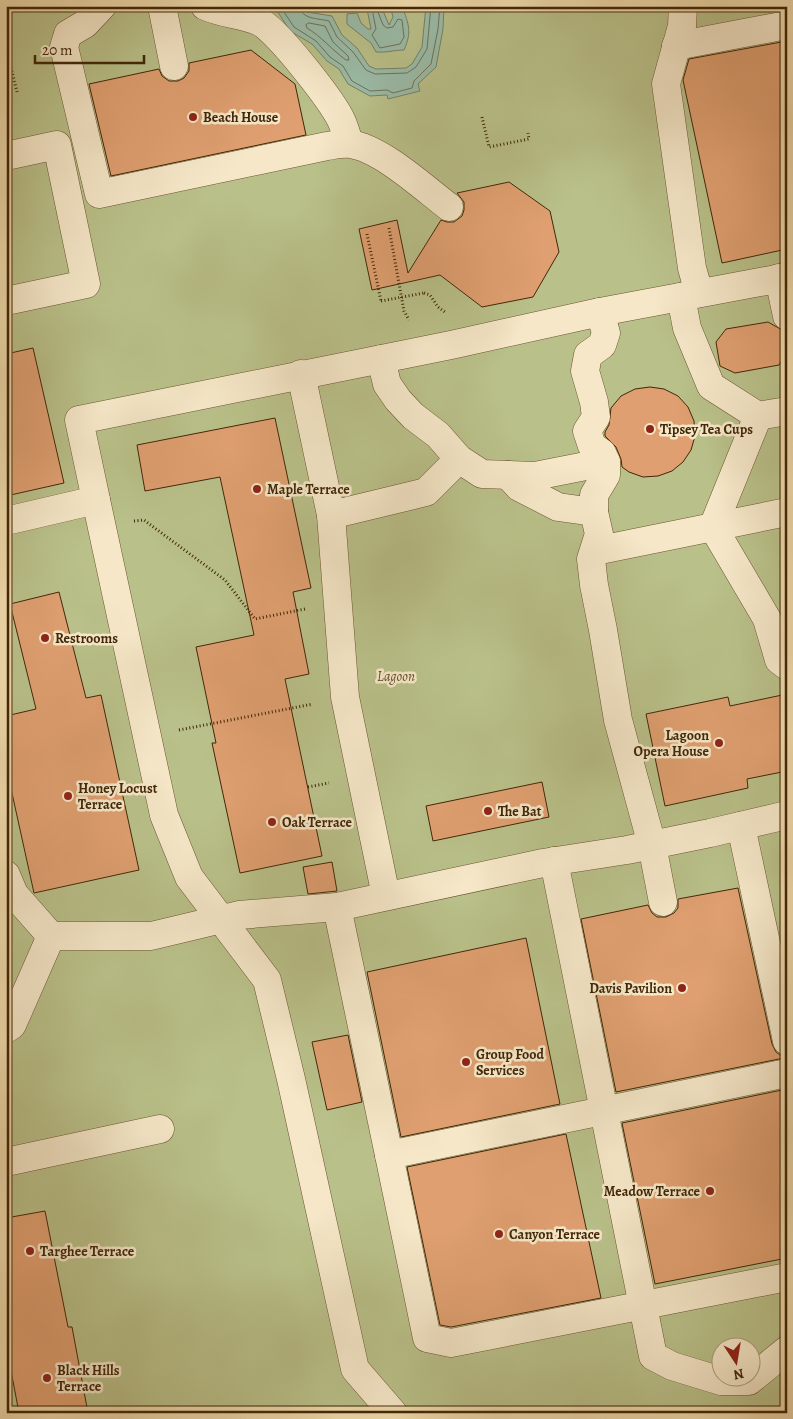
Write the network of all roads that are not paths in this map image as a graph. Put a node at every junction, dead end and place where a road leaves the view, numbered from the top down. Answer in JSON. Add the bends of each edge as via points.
{"nodes":[{"id":1,"x":102,"y":6,"type":"edge"},
{"id":2,"x":162,"y":6,"type":"edge"},
{"id":3,"x":205,"y":6,"type":"edge"},
{"id":4,"x":683,"y":6,"type":"edge"},
{"id":5,"x":787,"y":25,"type":"edge"},
{"id":6,"x":676,"y":46,"type":"junction"},
{"id":7,"x":174,"y":66,"type":"dead end"},
{"id":8,"x":349,"y":143,"type":"junction"},
{"id":9,"x":6,"y":156,"type":"edge"},
{"id":10,"x":98,"y":194,"type":"junction"},
{"id":11,"x":69,"y":201,"type":"junction"},
{"id":12,"x":448,"y":207,"type":"dead end"},
{"id":13,"x":783,"y":277,"type":"edge"},
{"id":14,"x":690,"y":295,"type":"junction"},
{"id":15,"x":6,"y":301,"type":"edge"},
{"id":16,"x":600,"y":312,"type":"junction"},
{"id":17,"x":787,"y":316,"type":"edge"},
{"id":18,"x":381,"y":358,"type":"junction"},
{"id":19,"x":301,"y":374,"type":"junction"},
{"id":20,"x":787,"y":411,"type":"edge"},
{"id":21,"x":758,"y":416,"type":"junction"},
{"id":22,"x":459,"y":459,"type":"junction"},
{"id":23,"x":606,"y":462,"type":"junction"},
{"id":24,"x":508,"y":475,"type":"junction"},
{"id":25,"x":594,"y":512,"type":"junction"},
{"id":26,"x":787,"y":512,"type":"edge"},
{"id":27,"x":99,"y":513,"type":"junction"},
{"id":28,"x":331,"y":515,"type":"junction"},
{"id":29,"x":6,"y":521,"type":"edge"},
{"id":30,"x":713,"y":527,"type":"junction"},
{"id":31,"x":595,"y":551,"type":"junction"},
{"id":32,"x":787,"y":666,"type":"edge"},
{"id":33,"x":787,"y":815,"type":"edge"},
{"id":34,"x":741,"y":826,"type":"junction"},
{"id":35,"x":652,"y":844,"type":"junction"},
{"id":36,"x":554,"y":861,"type":"junction"},
{"id":37,"x":6,"y":875,"type":"edge"},
{"id":38,"x":386,"y":896,"type":"junction"},
{"id":39,"x":663,"y":902,"type":"dead end"},
{"id":40,"x":337,"y":907,"type":"junction"},
{"id":41,"x":221,"y":920,"type":"junction"},
{"id":42,"x":51,"y":936,"type":"junction"},
{"id":43,"x":6,"y":1029,"type":"edge"},
{"id":44,"x":787,"y":1041,"type":"edge"},
{"id":45,"x":787,"y":1073,"type":"edge"},
{"id":46,"x":604,"y":1110,"type":"junction"},
{"id":47,"x":160,"y":1129,"type":"dead end"},
{"id":48,"x":389,"y":1155,"type":"junction"},
{"id":49,"x":6,"y":1162,"type":"edge"},
{"id":50,"x":787,"y":1277,"type":"edge"},
{"id":51,"x":643,"y":1305,"type":"junction"},
{"id":52,"x":787,"y":1350,"type":"edge"},
{"id":53,"x":393,"y":1413,"type":"edge"}],
"edges":[{"from":1,"to":10,"type":"street","via":[[85,24],[68,34],[64,47]]},
{"from":2,"to":7,"type":"street"},
{"from":3,"to":8,"type":"street","via":[[261,22],[276,35],[327,97],[342,121]]},
{"from":4,"to":6,"type":"street"},
{"from":5,"to":6,"type":"street"},
{"from":6,"to":14,"type":"street","via":[[666,84],[692,268]]},
{"from":8,"to":10,"type":"street"},
{"from":8,"to":12,"type":"street","via":[[390,162]]},
{"from":9,"to":11,"type":"street","via":[[57,145]]},
{"from":10,"to":11,"type":"street"},
{"from":11,"to":15,"type":"street","via":[[86,284]]},
{"from":13,"to":14,"type":"street"},
{"from":13,"to":17,"type":"street"},
{"from":14,"to":16,"type":"street"},
{"from":14,"to":21,"type":"street","via":[[688,328],[711,386]]},
{"from":16,"to":18,"type":"street","via":[[476,330]]},
{"from":16,"to":23,"type":"street","via":[[606,334],[602,345],[588,355],[585,371],[596,416],[587,431],[592,446],[602,453]]},
{"from":18,"to":19,"type":"street"},
{"from":18,"to":22,"type":"street","via":[[387,384],[398,400]]},
{"from":19,"to":27,"type":"street","via":[[79,420]]},
{"from":19,"to":28,"type":"street"},
{"from":20,"to":21,"type":"street"},
{"from":21,"to":30,"type":"street"},
{"from":22,"to":24,"type":"street","via":[[482,474]]},
{"from":22,"to":28,"type":"street","via":[[426,492]]},
{"from":23,"to":24,"type":"street","via":[[535,476]]},
{"from":23,"to":25,"type":"street","via":[[606,475],[594,495]]},
{"from":24,"to":25,"type":"street","via":[[519,487],[558,507]]},
{"from":25,"to":31,"type":"street","via":[[599,534]]},
{"from":26,"to":30,"type":"street"},
{"from":27,"to":29,"type":"street"},
{"from":27,"to":41,"type":"street","via":[[164,816],[189,877]]},
{"from":28,"to":38,"type":"street","via":[[345,697]]},
{"from":30,"to":31,"type":"street"},
{"from":30,"to":32,"type":"street","via":[[767,619],[780,660]]},
{"from":31,"to":35,"type":"street","via":[[591,560],[594,585],[618,720]]},
{"from":33,"to":34,"type":"street"},
{"from":34,"to":35,"type":"street"},
{"from":34,"to":44,"type":"street"},
{"from":35,"to":36,"type":"street"},
{"from":35,"to":39,"type":"street"},
{"from":36,"to":38,"type":"street"},
{"from":36,"to":46,"type":"street"},
{"from":37,"to":42,"type":"street","via":[[14,894]]},
{"from":38,"to":40,"type":"street"},
{"from":40,"to":41,"type":"street","via":[[239,915]]},
{"from":40,"to":48,"type":"street"},
{"from":41,"to":42,"type":"street","via":[[152,936]]},
{"from":41,"to":53,"type":"street","via":[[267,980],[355,1369]]},
{"from":42,"to":43,"type":"street","via":[[12,1025]]},
{"from":45,"to":46,"type":"street"},
{"from":46,"to":48,"type":"street"},
{"from":46,"to":51,"type":"street"},
{"from":47,"to":49,"type":"street"},
{"from":48,"to":51,"type":"street","via":[[427,1338],[451,1343]]},
{"from":50,"to":51,"type":"street"},
{"from":51,"to":52,"type":"street","via":[[653,1356],[672,1366],[721,1381],[749,1381]]}]}
